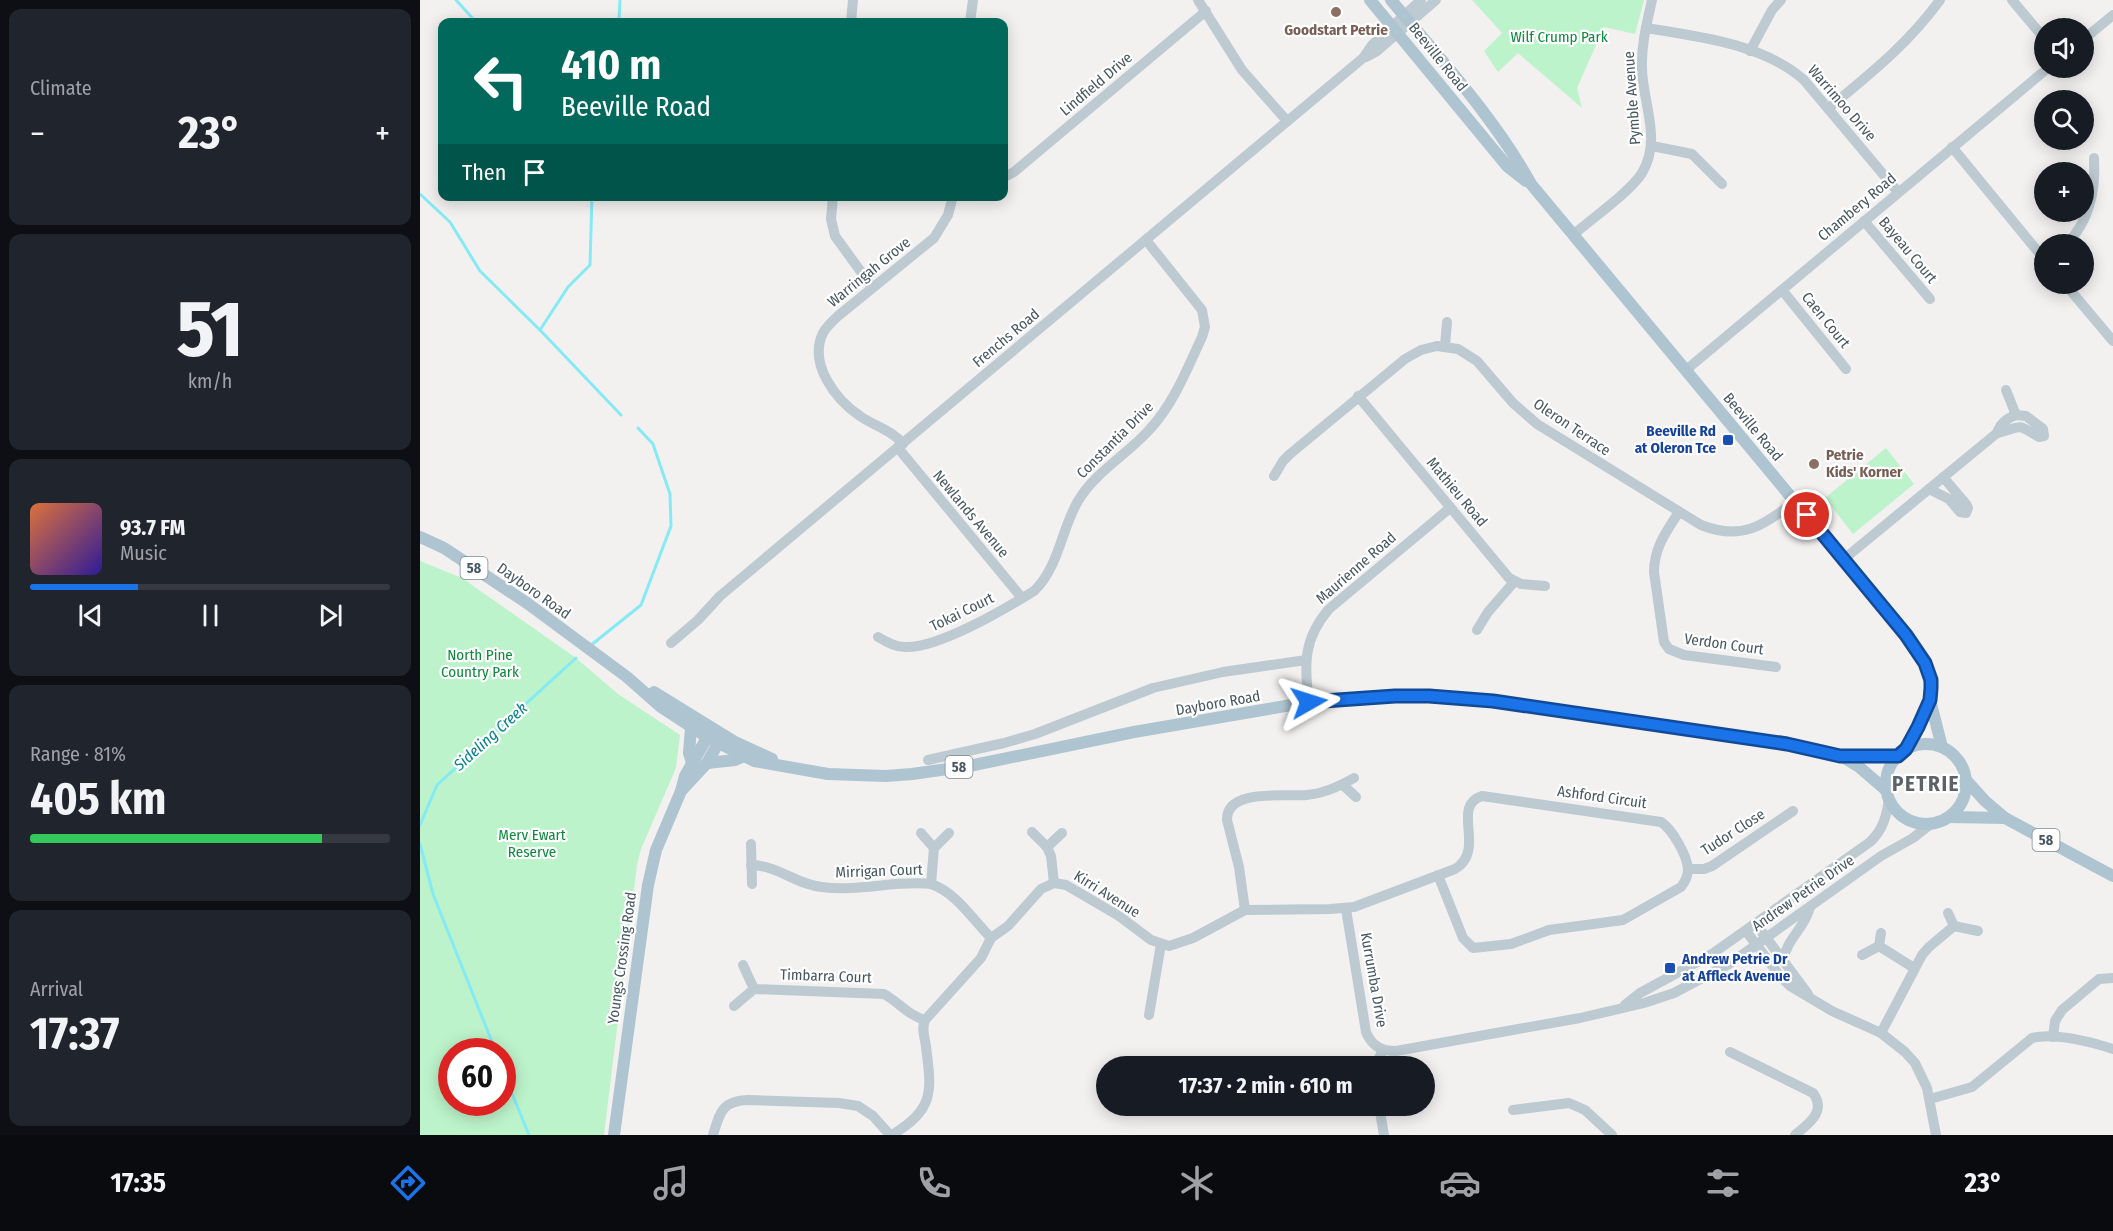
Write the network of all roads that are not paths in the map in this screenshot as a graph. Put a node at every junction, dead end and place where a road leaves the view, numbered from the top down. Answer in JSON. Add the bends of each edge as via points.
{"nodes":[{"id":1,"x":853,"y":0,"type":"edge"},
{"id":2,"x":973,"y":0,"type":"edge"},
{"id":3,"x":1198,"y":0,"type":"edge"},
{"id":4,"x":1370,"y":0,"type":"edge"},
{"id":5,"x":1390,"y":0,"type":"edge"},
{"id":6,"x":1421,"y":0,"type":"edge"},
{"id":7,"x":1436,"y":0,"type":"edge"},
{"id":8,"x":1652,"y":0,"type":"edge"},
{"id":9,"x":1781,"y":0,"type":"edge"},
{"id":10,"x":1940,"y":0,"type":"edge"},
{"id":11,"x":2012,"y":0,"type":"edge"},
{"id":12,"x":1206,"y":11,"type":"junction"},
{"id":13,"x":2113,"y":15,"type":"edge"},
{"id":14,"x":851,"y":18,"type":"edge"},
{"id":15,"x":971,"y":18,"type":"edge"},
{"id":16,"x":1407,"y":20,"type":"junction"},
{"id":17,"x":2034,"y":26,"type":"edge"},
{"id":18,"x":1646,"y":28,"type":"junction"},
{"id":19,"x":1396,"y":30,"type":"junction"},
{"id":20,"x":2094,"y":31,"type":"edge"},
{"id":21,"x":1750,"y":51,"type":"junction"},
{"id":22,"x":2036,"y":78,"type":"edge"},
{"id":23,"x":1829,"y":108,"type":"junction"},
{"id":24,"x":1287,"y":121,"type":"junction"},
{"id":25,"x":1652,"y":146,"type":"junction"},
{"id":26,"x":1952,"y":147,"type":"junction"},
{"id":27,"x":2094,"y":158,"type":"dead end"},
{"id":28,"x":1008,"y":175,"type":"edge"},
{"id":29,"x":1531,"y":184,"type":"junction"},
{"id":30,"x":1722,"y":184,"type":"dead end"},
{"id":31,"x":1898,"y":192,"type":"junction"},
{"id":32,"x":833,"y":201,"type":"edge"},
{"id":33,"x":951,"y":201,"type":"edge"},
{"id":34,"x":1864,"y":221,"type":"junction"},
{"id":35,"x":2076,"y":234,"type":"edge"},
{"id":36,"x":1573,"y":235,"type":"junction"},
{"id":37,"x":1146,"y":240,"type":"junction"},
{"id":38,"x":2034,"y":247,"type":"edge"},
{"id":39,"x":872,"y":287,"type":"junction"},
{"id":40,"x":1782,"y":290,"type":"junction"},
{"id":41,"x":2073,"y":294,"type":"edge"},
{"id":42,"x":1930,"y":298,"type":"dead end"},
{"id":43,"x":1446,"y":322,"type":"dead end"},
{"id":44,"x":2113,"y":341,"type":"edge"},
{"id":45,"x":1445,"y":346,"type":"junction"},
{"id":46,"x":1846,"y":369,"type":"dead end"},
{"id":47,"x":1686,"y":370,"type":"junction"},
{"id":48,"x":2006,"y":390,"type":"dead end"},
{"id":49,"x":1358,"y":396,"type":"junction"},
{"id":50,"x":2016,"y":415,"type":"junction"},
{"id":51,"x":1997,"y":433,"type":"junction"},
{"id":52,"x":900,"y":446,"type":"junction"},
{"id":53,"x":1274,"y":477,"type":"dead end"},
{"id":54,"x":1943,"y":477,"type":"junction"},
{"id":55,"x":1929,"y":489,"type":"junction"},
{"id":56,"x":1795,"y":501,"type":"junction"},
{"id":57,"x":1450,"y":508,"type":"junction"},
{"id":58,"x":1678,"y":512,"type":"junction"},
{"id":59,"x":420,"y":537,"type":"edge"},
{"id":60,"x":1844,"y":559,"type":"junction"},
{"id":61,"x":1514,"y":582,"type":"junction"},
{"id":62,"x":1545,"y":586,"type":"dead end"},
{"id":63,"x":1022,"y":598,"type":"junction"},
{"id":64,"x":1477,"y":630,"type":"dead end"},
{"id":65,"x":878,"y":637,"type":"dead end"},
{"id":66,"x":671,"y":643,"type":"dead end"},
{"id":67,"x":1306,"y":660,"type":"junction"},
{"id":68,"x":1776,"y":667,"type":"dead end"},
{"id":69,"x":627,"y":677,"type":"junction"},
{"id":70,"x":1930,"y":700,"type":"junction"},
{"id":71,"x":1309,"y":702,"type":"junction"},
{"id":72,"x":691,"y":728,"type":"junction"},
{"id":73,"x":715,"y":736,"type":"junction"},
{"id":74,"x":1942,"y":747,"type":"junction"},
{"id":75,"x":1902,"y":752,"type":"junction"},
{"id":76,"x":744,"y":756,"type":"junction"},
{"id":77,"x":1840,"y":756,"type":"junction"},
{"id":78,"x":928,"y":760,"type":"dead end"},
{"id":79,"x":692,"y":763,"type":"junction"},
{"id":80,"x":707,"y":763,"type":"junction"},
{"id":81,"x":782,"y":765,"type":"junction"},
{"id":82,"x":1354,"y":778,"type":"dead end"},
{"id":83,"x":1966,"y":780,"type":"junction"},
{"id":84,"x":1343,"y":784,"type":"junction"},
{"id":85,"x":681,"y":791,"type":"junction"},
{"id":86,"x":1888,"y":795,"type":"junction"},
{"id":87,"x":1356,"y":797,"type":"dead end"},
{"id":88,"x":1792,"y":811,"type":"dead end"},
{"id":89,"x":1949,"y":816,"type":"junction"},
{"id":90,"x":2005,"y":818,"type":"junction"},
{"id":91,"x":1932,"y":823,"type":"junction"},
{"id":92,"x":1032,"y":832,"type":"dead end"},
{"id":93,"x":921,"y":833,"type":"dead end"},
{"id":94,"x":949,"y":833,"type":"dead end"},
{"id":95,"x":1062,"y":833,"type":"dead end"},
{"id":96,"x":751,"y":844,"type":"dead end"},
{"id":97,"x":1047,"y":847,"type":"junction"},
{"id":98,"x":934,"y":848,"type":"junction"},
{"id":99,"x":751,"y":865,"type":"junction"},
{"id":100,"x":1688,"y":869,"type":"junction"},
{"id":101,"x":1438,"y":875,"type":"junction"},
{"id":102,"x":2113,"y":876,"type":"edge"},
{"id":103,"x":1054,"y":883,"type":"junction"},
{"id":104,"x":752,"y":884,"type":"dead end"},
{"id":105,"x":931,"y":884,"type":"junction"},
{"id":106,"x":1810,"y":907,"type":"junction"},
{"id":107,"x":1346,"y":909,"type":"junction"},
{"id":108,"x":1245,"y":910,"type":"junction"},
{"id":109,"x":1948,"y":913,"type":"dead end"},
{"id":110,"x":1756,"y":923,"type":"junction"},
{"id":111,"x":1954,"y":926,"type":"junction"},
{"id":112,"x":1746,"y":931,"type":"junction"},
{"id":113,"x":1978,"y":931,"type":"dead end"},
{"id":114,"x":1881,"y":933,"type":"dead end"},
{"id":115,"x":991,"y":938,"type":"junction"},
{"id":116,"x":1766,"y":938,"type":"junction"},
{"id":117,"x":1161,"y":944,"type":"junction"},
{"id":118,"x":1756,"y":945,"type":"junction"},
{"id":119,"x":1879,"y":946,"type":"junction"},
{"id":120,"x":1862,"y":955,"type":"dead end"},
{"id":121,"x":1784,"y":960,"type":"junction"},
{"id":122,"x":743,"y":965,"type":"dead end"},
{"id":123,"x":1914,"y":968,"type":"junction"},
{"id":124,"x":2113,"y":978,"type":"edge"},
{"id":125,"x":754,"y":989,"type":"junction"},
{"id":126,"x":1810,"y":997,"type":"junction"},
{"id":127,"x":734,"y":1006,"type":"dead end"},
{"id":128,"x":1622,"y":1007,"type":"junction"},
{"id":129,"x":1149,"y":1015,"type":"dead end"},
{"id":130,"x":925,"y":1020,"type":"junction"},
{"id":131,"x":1881,"y":1033,"type":"junction"},
{"id":132,"x":2053,"y":1036,"type":"junction"},
{"id":133,"x":2113,"y":1049,"type":"edge"},
{"id":134,"x":1383,"y":1050,"type":"junction"},
{"id":135,"x":1730,"y":1052,"type":"dead end"},
{"id":136,"x":1380,"y":1056,"type":"edge"},
{"id":137,"x":1930,"y":1099,"type":"junction"},
{"id":138,"x":1514,"y":1110,"type":"dead end"},
{"id":139,"x":1381,"y":1116,"type":"edge"},
{"id":140,"x":614,"y":1135,"type":"edge"},
{"id":141,"x":713,"y":1135,"type":"edge"},
{"id":142,"x":891,"y":1135,"type":"edge"},
{"id":143,"x":1384,"y":1135,"type":"edge"},
{"id":144,"x":1612,"y":1135,"type":"edge"},
{"id":145,"x":1795,"y":1135,"type":"edge"},
{"id":146,"x":1936,"y":1135,"type":"edge"}],
"edges":[{"from":1,"to":14,"type":"street"},
{"from":2,"to":15,"type":"street"},
{"from":3,"to":12,"type":"street"},
{"from":4,"to":19,"type":"main road","name":"Beeville Road"},
{"from":5,"to":16,"type":"main road","name":"Beeville Road"},
{"from":6,"to":16,"type":"street","name":"Frenchs Road"},
{"from":7,"to":16,"type":"street","name":"Frenchs Road"},
{"from":8,"to":18,"type":"street","name":"Pymble Avenue"},
{"from":9,"to":21,"type":"street"},
{"from":10,"to":23,"type":"street","via":[[1900,48]]},
{"from":11,"to":17,"type":"street"},
{"from":12,"to":24,"type":"street","via":[[1242,70]]},
{"from":12,"to":28,"type":"street","name":"Lindfield Drive"},
{"from":13,"to":20,"type":"street"},
{"from":16,"to":19,"type":"street","name":"Frenchs Road"},
{"from":16,"to":29,"type":"main road","name":"Beeville Road","via":[[1509,147]]},
{"from":18,"to":21,"type":"street","name":"Warrimoo Drive","via":[[1701,37]]},
{"from":18,"to":25,"type":"street","name":"Pymble Avenue","via":[[1642,69]]},
{"from":19,"to":24,"type":"street","name":"Frenchs Road","via":[[1372,45],[1363,58]]},
{"from":19,"to":29,"type":"main road","name":"Beeville Road","via":[[1507,166]]},
{"from":21,"to":23,"type":"street","name":"Warrimoo Drive","via":[[1795,71]]},
{"from":22,"to":26,"type":"street","name":"Chambery Road"},
{"from":23,"to":31,"type":"street","name":"Warrimoo Drive"},
{"from":24,"to":37,"type":"street","name":"Frenchs Road"},
{"from":25,"to":30,"type":"street","via":[[1692,154]]},
{"from":25,"to":36,"type":"street","name":"Pymble Avenue","via":[[1641,175]]},
{"from":26,"to":31,"type":"street","name":"Chambery Road"},
{"from":26,"to":38,"type":"street"},
{"from":27,"to":35,"type":"street","via":[[2095,179],[2088,210]]},
{"from":29,"to":36,"type":"main road","name":"Beeville Road"},
{"from":31,"to":34,"type":"street","name":"Chambery Road"},
{"from":32,"to":39,"type":"street","via":[[831,219],[836,236]]},
{"from":33,"to":39,"type":"street","name":"Warringah Grove","via":[[934,238]]},
{"from":34,"to":40,"type":"street","name":"Chambery Road"},
{"from":34,"to":42,"type":"street","name":"Bayeau Court"},
{"from":36,"to":47,"type":"main road","name":"Beeville Road"},
{"from":37,"to":52,"type":"street","name":"Frenchs Road"},
{"from":37,"to":63,"type":"street","name":"Constantia Drive","via":[[1202,310],[1202,338],[1169,406],[1150,430],[1088,488],[1071,516],[1044,581]]},
{"from":39,"to":52,"type":"street","name":"Warringah Grove","via":[[828,326],[820,343],[820,361],[828,383],[841,400],[896,437]]},
{"from":40,"to":46,"type":"street","name":"Caen Court"},
{"from":40,"to":47,"type":"street","name":"Chambery Road"},
{"from":41,"to":44,"type":"street"},
{"from":43,"to":45,"type":"street"},
{"from":45,"to":49,"type":"street","via":[[1412,354]]},
{"from":45,"to":58,"type":"street","name":"Oleron Terrace","via":[[1477,361],[1537,424]]},
{"from":47,"to":56,"type":"main road","name":"Beeville Road"},
{"from":48,"to":50,"type":"street"},
{"from":49,"to":53,"type":"street","via":[[1290,454]]},
{"from":49,"to":57,"type":"street","name":"Mathieu Road"},
{"from":50,"to":51,"type":"street","via":[[1999,426]]},
{"from":50,"to":51,"type":"street","via":[[2026,416],[2043,429],[2048,439],[2020,426]]},
{"from":51,"to":54,"type":"street"},
{"from":52,"to":63,"type":"street","name":"Newlands Avenue"},
{"from":52,"to":66,"type":"street","name":"Frenchs Road","via":[[720,596]]},
{"from":54,"to":55,"type":"street"},
{"from":54,"to":55,"type":"street","via":[[1966,504],[1966,513]]},
{"from":55,"to":60,"type":"street"},
{"from":56,"to":58,"type":"street","name":"Oleron Terrace","via":[[1765,524],[1735,533],[1712,529]]},
{"from":56,"to":60,"type":"main road","name":"Beeville Road"},
{"from":57,"to":61,"type":"street","name":"Mathieu Road"},
{"from":57,"to":67,"type":"street","name":"Maurienne Road","via":[[1329,609],[1315,629]]},
{"from":58,"to":68,"type":"street","name":"Verdon Court","via":[[1661,540],[1654,562],[1666,651]]},
{"from":59,"to":69,"type":"main road","name":"Dayboro Road","number":"58","via":[[444,548],[527,603]]},
{"from":60,"to":70,"type":"main road","name":"Beeville Road","via":[[1919,653],[1931,680]]},
{"from":61,"to":62,"type":"street"},
{"from":61,"to":64,"type":"street"},
{"from":63,"to":65,"type":"street","name":"Tokai Court","via":[[933,643],[904,647]]},
{"from":67,"to":71,"type":"street","name":"Maurienne Road"},
{"from":67,"to":78,"type":"street","name":"Dayboro Road","via":[[1163,685],[1035,734]]},
{"from":69,"to":72,"type":"main road","name":"Dayboro Road","number":"58"},
{"from":69,"to":73,"type":"main road","name":"Dayboro Road","number":"58"},
{"from":70,"to":74,"type":"main road","name":"Beeville Road"},
{"from":70,"to":75,"type":"main road"},
{"from":71,"to":77,"type":"main road","name":"Dayboro Road","number":"58","via":[[1395,696],[1493,701],[1787,744]]},
{"from":71,"to":81,"type":"main road","name":"Dayboro Road","number":"58","via":[[912,774],[847,776]]},
{"from":72,"to":73,"type":"main road","name":"Dayboro Road","number":"58"},
{"from":72,"to":79,"type":"main road"},
{"from":73,"to":76,"type":"main road","name":"Dayboro Road","number":"58"},
{"from":73,"to":79,"type":"main road","name":"Youngs Crossing Road"},
{"from":73,"to":80,"type":"main road","name":"Youngs Crossing Road"},
{"from":73,"to":81,"type":"main road","name":"Dayboro Road","number":"58"},
{"from":74,"to":75,"type":"main road","number":"58","via":[[1921,744]]},
{"from":74,"to":83,"type":"main road","number":"58","via":[[1960,762]]},
{"from":75,"to":77,"type":"main road","name":"Dayboro Road","number":"58"},
{"from":75,"to":86,"type":"main road","via":[[1889,768]]},
{"from":76,"to":80,"type":"main road"},
{"from":76,"to":81,"type":"main road","name":"Dayboro Road","number":"58"},
{"from":77,"to":86,"type":"main road","name":"Dayboro Road","number":"58","via":[[1858,766]]},
{"from":79,"to":85,"type":"main road","name":"Youngs Crossing Road"},
{"from":80,"to":85,"type":"main road","name":"Youngs Crossing Road"},
{"from":82,"to":84,"type":"street"},
{"from":83,"to":89,"type":"main road","via":[[1961,803]]},
{"from":83,"to":90,"type":"main road","number":"58"},
{"from":84,"to":87,"type":"street"},
{"from":84,"to":108,"type":"street","via":[[1305,795],[1240,800],[1230,807],[1227,820]]},
{"from":85,"to":140,"type":"main road","name":"Youngs Crossing Road","via":[[660,839],[646,894]]},
{"from":86,"to":91,"type":"main road","number":"58","via":[[1906,818]]},
{"from":86,"to":110,"type":"street","name":"Andrew Petrie Drive","via":[[1883,824],[1870,842]]},
{"from":88,"to":100,"type":"street","name":"Tudor Close","via":[[1712,866]]},
{"from":89,"to":90,"type":"main road","number":"58"},
{"from":89,"to":91,"type":"main road","number":"58"},
{"from":90,"to":102,"type":"main road","number":"58"},
{"from":91,"to":106,"type":"street","name":"Andrew Petrie Drive"},
{"from":92,"to":97,"type":"street"},
{"from":93,"to":98,"type":"street"},
{"from":94,"to":98,"type":"street"},
{"from":95,"to":97,"type":"street"},
{"from":96,"to":99,"type":"street"},
{"from":97,"to":103,"type":"street"},
{"from":98,"to":105,"type":"street"},
{"from":99,"to":104,"type":"street"},
{"from":99,"to":105,"type":"street","name":"Mirrigan Court","via":[[767,866],[800,882],[826,888]]},
{"from":100,"to":101,"type":"street","via":[[1681,887],[1623,920],[1549,930],[1511,944],[1480,948],[1473,948],[1463,938]]},
{"from":100,"to":101,"type":"street","name":"Ashford Circuit","via":[[1673,833],[1661,822],[1482,796],[1473,799],[1468,807],[1467,858],[1460,866]]},
{"from":101,"to":107,"type":"street","name":"Ashford Circuit"},
{"from":103,"to":115,"type":"street","name":"Kirri Avenue","via":[[1041,889],[1008,926]]},
{"from":103,"to":117,"type":"street","name":"Kirri Avenue","via":[[1066,885]]},
{"from":105,"to":115,"type":"street","name":"Mirrigan Court","via":[[953,897]]},
{"from":106,"to":116,"type":"street","name":"Andrew Petrie Drive"},
{"from":106,"to":121,"type":"street","via":[[1808,918],[1787,945]]},
{"from":107,"to":108,"type":"street"},
{"from":107,"to":134,"type":"street","name":"Kurrumba Drive","via":[[1366,1032],[1372,1043]]},
{"from":108,"to":117,"type":"street","via":[[1177,945]]},
{"from":109,"to":111,"type":"street"},
{"from":110,"to":112,"type":"street","name":"Andrew Petrie Drive"},
{"from":110,"to":116,"type":"street"},
{"from":111,"to":113,"type":"street"},
{"from":111,"to":123,"type":"street","via":[[1929,947]]},
{"from":112,"to":118,"type":"street"},
{"from":112,"to":128,"type":"street","name":"Andrew Petrie Drive"},
{"from":114,"to":119,"type":"street"},
{"from":115,"to":130,"type":"street","name":"Kirri Avenue","via":[[981,958]]},
{"from":116,"to":118,"type":"street","name":"Andrew Petrie Drive"},
{"from":116,"to":121,"type":"street"},
{"from":117,"to":129,"type":"street"},
{"from":118,"to":126,"type":"street","via":[[1785,981]]},
{"from":118,"to":128,"type":"street","name":"Andrew Petrie Drive","via":[[1690,986],[1659,999]]},
{"from":119,"to":120,"type":"street"},
{"from":119,"to":123,"type":"street"},
{"from":121,"to":126,"type":"street"},
{"from":122,"to":125,"type":"street"},
{"from":123,"to":131,"type":"street"},
{"from":124,"to":132,"type":"street","via":[[2099,979],[2062,1010],[2055,1020]]},
{"from":125,"to":127,"type":"street"},
{"from":125,"to":130,"type":"street","name":"Timbarra Court","via":[[876,993],[892,998],[907,1013]]},
{"from":126,"to":131,"type":"street"},
{"from":128,"to":134,"type":"street","name":"Andrew Petrie Drive","via":[[1580,1018],[1396,1051]]},
{"from":130,"to":142,"type":"street","via":[[922,1030],[930,1080],[927,1101],[913,1121]]},
{"from":131,"to":137,"type":"street","via":[[1915,1064]]},
{"from":132,"to":133,"type":"street"},
{"from":132,"to":137,"type":"street","via":[[2026,1042],[1972,1087]]},
{"from":134,"to":136,"type":"street"},
{"from":135,"to":145,"type":"street","via":[[1814,1094],[1819,1103],[1817,1114]]},
{"from":137,"to":146,"type":"street"},
{"from":138,"to":144,"type":"street","via":[[1569,1103],[1585,1110]]},
{"from":139,"to":143,"type":"street"},
{"from":141,"to":142,"type":"street","via":[[724,1108],[734,1101],[748,1100],[858,1106]]}]}
